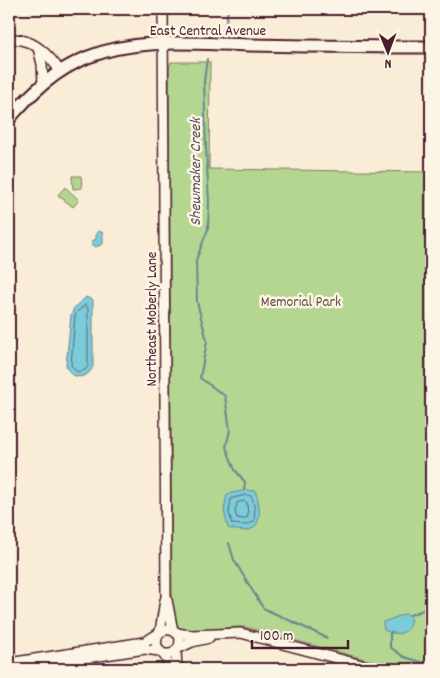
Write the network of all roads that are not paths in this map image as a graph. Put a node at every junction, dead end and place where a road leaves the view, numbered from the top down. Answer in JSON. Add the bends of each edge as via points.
{"nodes":[{"id":1,"x":163,"y":9,"type":"edge"},
{"id":2,"x":9,"y":39,"type":"edge"},
{"id":3,"x":163,"y":43,"type":"junction"},
{"id":4,"x":431,"y":47,"type":"edge"},
{"id":5,"x":38,"y":48,"type":"junction"},
{"id":6,"x":60,"y":71,"type":"junction"},
{"id":7,"x":43,"y":83,"type":"junction"},
{"id":8,"x":9,"y":120,"type":"edge"},
{"id":9,"x":166,"y":595,"type":"junction"},
{"id":10,"x":175,"y":632,"type":"junction"},
{"id":11,"x":159,"y":633,"type":"junction"},
{"id":12,"x":221,"y":634,"type":"junction"},
{"id":13,"x":178,"y":649,"type":"junction"},
{"id":14,"x":161,"y":652,"type":"junction"},
{"id":15,"x":9,"y":662,"type":"edge"},
{"id":16,"x":13,"y":669,"type":"edge"},
{"id":17,"x":170,"y":669,"type":"edge"},
{"id":18,"x":177,"y":669,"type":"edge"},
{"id":19,"x":377,"y":669,"type":"edge"}],
"edges":[{"from":1,"to":3,"type":"street","name":"Northeast Moberly Lane"},
{"from":2,"to":5,"type":"street","via":[[22,40]]},
{"from":3,"to":4,"type":"main road","name":"East Central Avenue"},
{"from":3,"to":6,"type":"main road","name":"East Central Avenue","via":[[112,49]]},
{"from":3,"to":9,"type":"street","name":"Northeast Moberly Lane"},
{"from":5,"to":6,"type":"street","via":[[52,59]]},
{"from":5,"to":7,"type":"street"},
{"from":6,"to":7,"type":"main road","name":"East Central Avenue"},
{"from":7,"to":8,"type":"main road","name":"East Central Avenue"},
{"from":9,"to":10,"type":"street","name":"Northeast Moberly Lane"},
{"from":9,"to":11,"type":"street","name":"Northeast Moberly Lane"},
{"from":10,"to":11,"type":"street","via":[[166,630]]},
{"from":10,"to":12,"type":"street"},
{"from":10,"to":13,"type":"street","via":[[180,639]]},
{"from":11,"to":14,"type":"street","via":[[156,645]]},
{"from":11,"to":15,"type":"street","via":[[144,642]]},
{"from":12,"to":13,"type":"street"},
{"from":12,"to":19,"type":"street","via":[[240,633]]},
{"from":13,"to":14,"type":"street","via":[[171,654]]},
{"from":13,"to":18,"type":"street"},
{"from":14,"to":16,"type":"street","via":[[145,649]]},
{"from":14,"to":17,"type":"street"}]}
